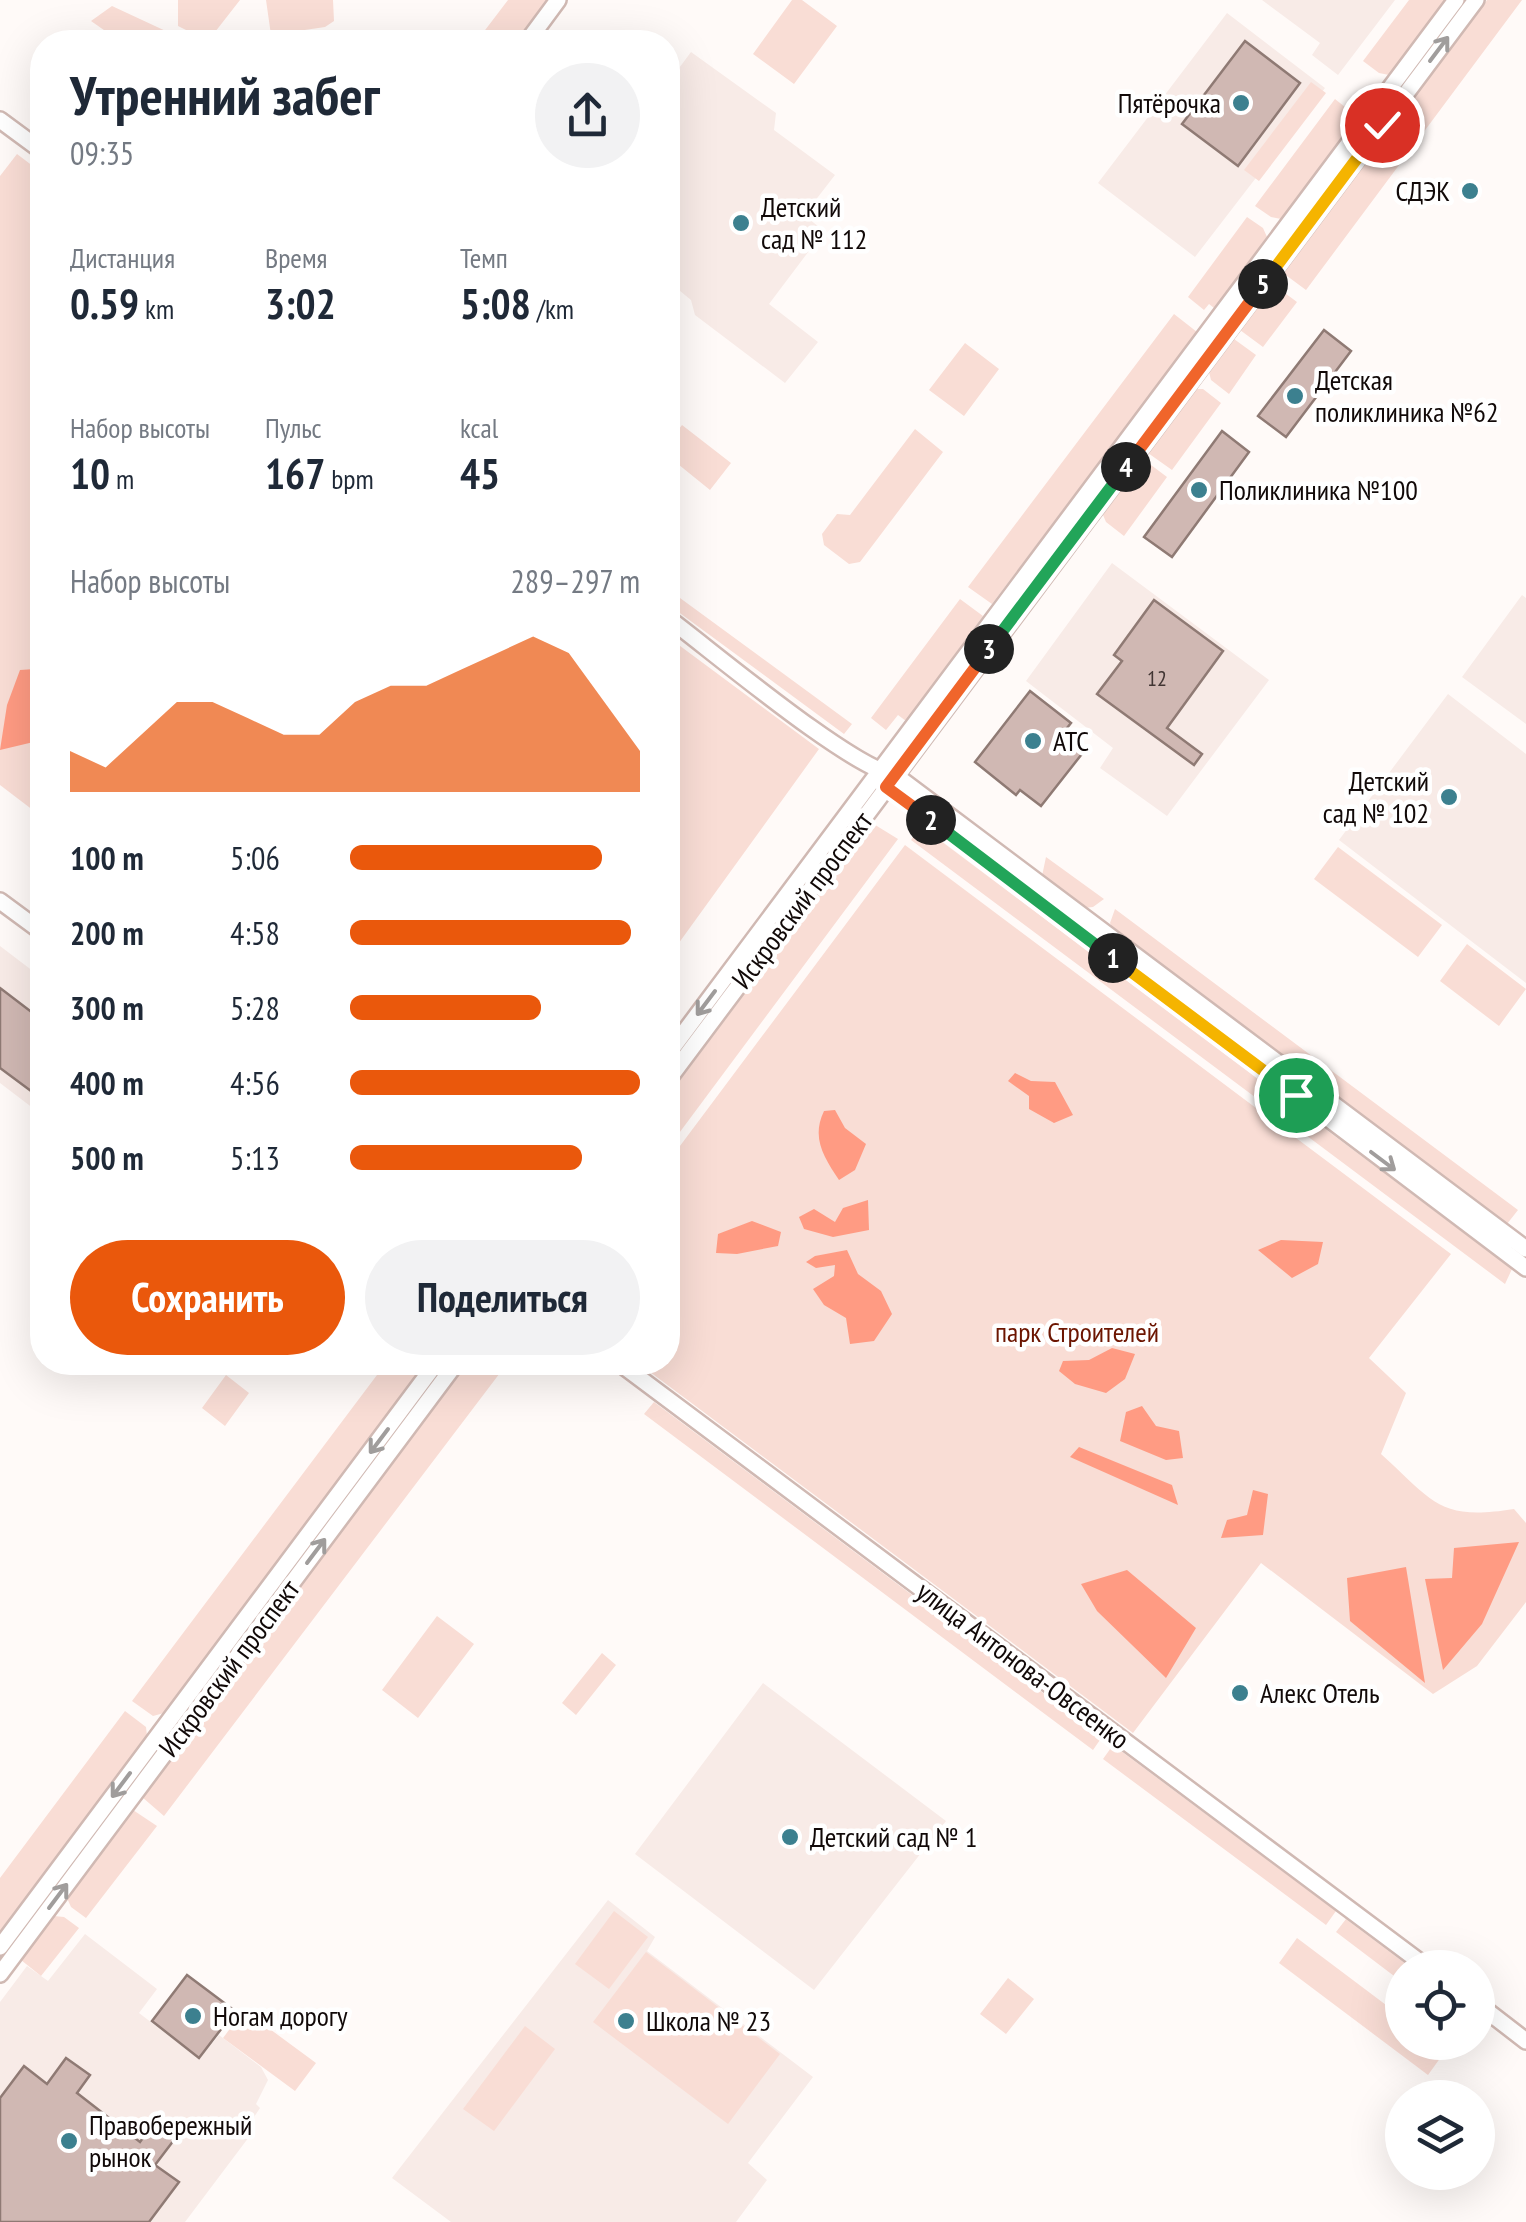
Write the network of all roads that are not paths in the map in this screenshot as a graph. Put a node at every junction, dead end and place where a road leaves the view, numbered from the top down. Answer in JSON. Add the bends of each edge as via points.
{"nodes":[{"id":1,"x":558,"y":0,"type":"edge"},
{"id":2,"x":1456,"y":0,"type":"edge"},
{"id":3,"x":1476,"y":0,"type":"edge"},
{"id":4,"x":536,"y":30,"type":"edge"},
{"id":5,"x":0,"y":120,"type":"edge"},
{"id":6,"x":30,"y":143,"type":"edge"},
{"id":7,"x":680,"y":627,"type":"edge"},
{"id":8,"x":886,"y":778,"type":"junction"},
{"id":9,"x":0,"y":901,"type":"edge"},
{"id":10,"x":30,"y":923,"type":"edge"},
{"id":11,"x":680,"y":1039,"type":"edge"},
{"id":12,"x":680,"y":1063,"type":"edge"},
{"id":13,"x":1526,"y":1249,"type":"edge"},
{"id":14,"x":1526,"y":1268,"type":"edge"},
{"id":15,"x":427,"y":1375,"type":"edge"},
{"id":16,"x":448,"y":1375,"type":"edge"},
{"id":17,"x":635,"y":1375,"type":"edge"},
{"id":18,"x":0,"y":1946,"type":"edge"},
{"id":19,"x":1404,"y":1950,"type":"edge"},
{"id":20,"x":0,"y":1974,"type":"edge"},
{"id":21,"x":1495,"y":2017,"type":"edge"},
{"id":22,"x":1526,"y":2040,"type":"edge"}],
"edges":[{"from":1,"to":4,"type":"street"},
{"from":2,"to":8,"type":"street","name":"Искровский проспект"},
{"from":8,"to":3,"type":"street","name":"Искровский проспект","one_way":true},
{"from":5,"to":6,"type":"street"},
{"from":7,"to":8,"type":"street"},
{"from":8,"to":11,"type":"street","name":"Искровский проспект","one_way":true},
{"from":8,"to":12,"type":"street","name":"Искровский проспект"},
{"from":8,"to":13,"type":"street"},
{"from":8,"to":14,"type":"street","one_way":true},
{"from":9,"to":10,"type":"street"},
{"from":15,"to":18,"type":"street","name":"Искровский проспект","one_way":true},
{"from":20,"to":16,"type":"street","name":"Искровский проспект","one_way":true},
{"from":17,"to":19,"type":"street","name":"улица Антонова-Овсеенко"},
{"from":21,"to":22,"type":"street"}]}
